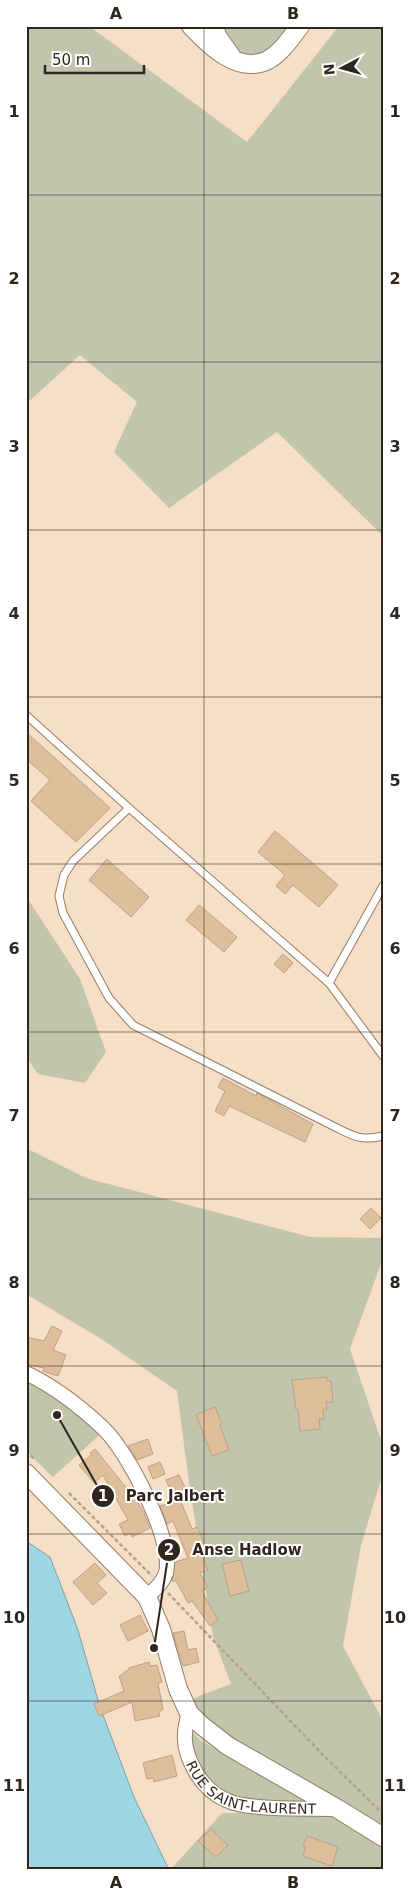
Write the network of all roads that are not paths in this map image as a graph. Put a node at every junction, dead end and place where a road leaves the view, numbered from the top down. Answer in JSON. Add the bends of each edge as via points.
{"nodes":[{"id":1,"x":191,"y":26,"type":"edge"},
{"id":2,"x":214,"y":26,"type":"edge"},
{"id":3,"x":300,"y":26,"type":"edge"},
{"id":4,"x":235,"y":60,"type":"junction"},
{"id":5,"x":26,"y":715,"type":"edge"},
{"id":6,"x":128,"y":808,"type":"junction"},
{"id":7,"x":383,"y":886,"type":"edge"},
{"id":8,"x":329,"y":983,"type":"junction"},
{"id":9,"x":383,"y":1056,"type":"edge"},
{"id":10,"x":383,"y":1136,"type":"edge"},
{"id":11,"x":26,"y":1373,"type":"edge"},
{"id":12,"x":33,"y":1469,"type":"edge"},
{"id":13,"x":147,"y":1597,"type":"junction"},
{"id":14,"x":189,"y":1713,"type":"junction"},
{"id":15,"x":338,"y":1809,"type":"junction"},
{"id":16,"x":383,"y":1837,"type":"edge"}],
"edges":[{"from":1,"to":4,"type":"street","via":[[212,48]]},
{"from":2,"to":4,"type":"street","via":[[217,36]]},
{"from":3,"to":4,"type":"street","via":[[266,61],[248,64]]},
{"from":5,"to":6,"type":"lane"},
{"from":6,"to":8,"type":"lane"},
{"from":6,"to":10,"type":"lane","via":[[73,861],[64,875],[59,896],[63,913],[109,998],[133,1024],[337,1128],[359,1138]]},
{"from":7,"to":8,"type":"lane"},
{"from":8,"to":9,"type":"lane"},
{"from":11,"to":13,"type":"street","via":[[70,1400],[105,1430],[125,1455],[151,1507],[167,1564],[160,1584]]},
{"from":12,"to":13,"type":"street","name":"RUE SAINT-LAURENT"},
{"from":13,"to":14,"type":"street","name":"RUE SAINT-LAURENT"},
{"from":14,"to":15,"type":"street","name":"RUE SAINT-LAURENT","via":[[228,1746]]},
{"from":14,"to":15,"type":"street","name":"RUE SAINT-LAURENT","via":[[183,1738],[198,1778],[212,1792],[227,1801],[250,1806]]},
{"from":15,"to":16,"type":"street","name":"RUE SAINT-LAURENT"}]}
